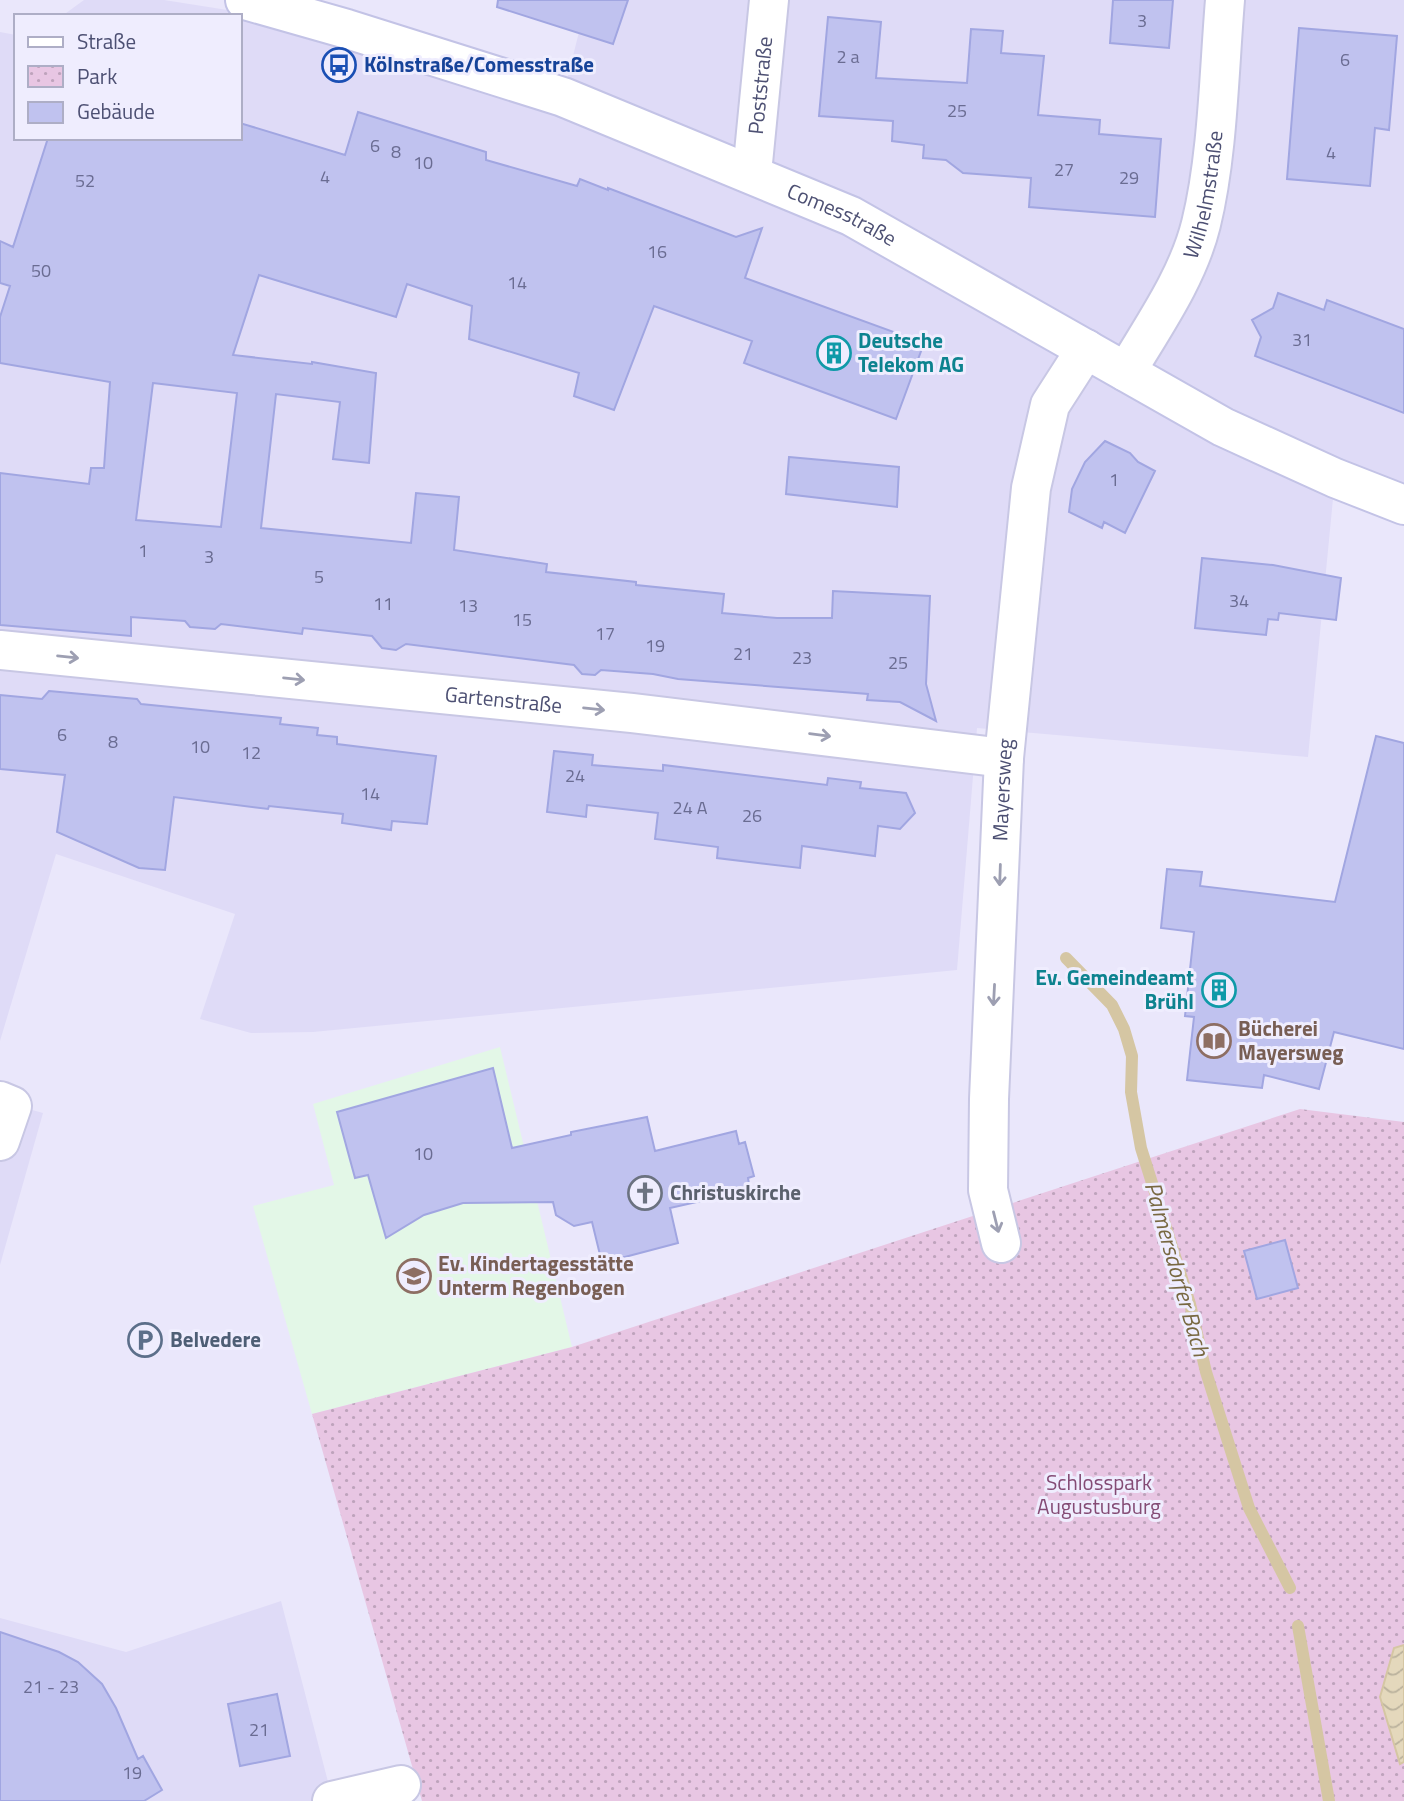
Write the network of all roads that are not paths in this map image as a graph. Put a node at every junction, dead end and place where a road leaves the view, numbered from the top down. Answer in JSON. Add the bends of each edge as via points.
{"nodes":[{"id":1,"x":245,"y":0,"type":"edge"},
{"id":2,"x":769,"y":0,"type":"edge"},
{"id":3,"x":1224,"y":0,"type":"edge"},
{"id":4,"x":752,"y":173,"type":"junction"},
{"id":5,"x":1086,"y":349,"type":"junction"},
{"id":6,"x":1126,"y":372,"type":"junction"},
{"id":7,"x":1404,"y":505,"type":"edge"},
{"id":8,"x":0,"y":650,"type":"edge"},
{"id":9,"x":1004,"y":758,"type":"junction"},
{"id":10,"x":0,"y":1101,"type":"edge"},
{"id":11,"x":0,"y":1141,"type":"edge"},
{"id":12,"x":1001,"y":1243,"type":"dead end"},
{"id":13,"x":401,"y":1785,"type":"dead end"},
{"id":14,"x":331,"y":1801,"type":"edge"}],
"edges":[{"from":1,"to":4,"type":"street","name":"Comesstraße","via":[[563,97]]},
{"from":2,"to":4,"type":"street","name":"Poststraße"},
{"from":3,"to":6,"type":"street","name":"Wilhelmstraße","via":[[1213,144],[1201,225],[1181,277]]},
{"from":4,"to":5,"type":"street","name":"Comesstraße","via":[[851,216]]},
{"from":5,"to":6,"type":"street","name":"Comesstraße"},
{"from":5,"to":9,"type":"street","name":"Mayersweg","via":[[1050,405],[1031,488]]},
{"from":6,"to":7,"type":"street","name":"Comesstraße","via":[[1223,427]]},
{"from":8,"to":9,"type":"street","name":"Gartenstraße","one_way":true,"via":[[632,713]]},
{"from":9,"to":12,"type":"street","name":"Mayersweg","one_way":true,"via":[[988,1190]]},
{"from":10,"to":11,"type":"street","via":[[12,1105]]},
{"from":13,"to":14,"type":"street"}]}
